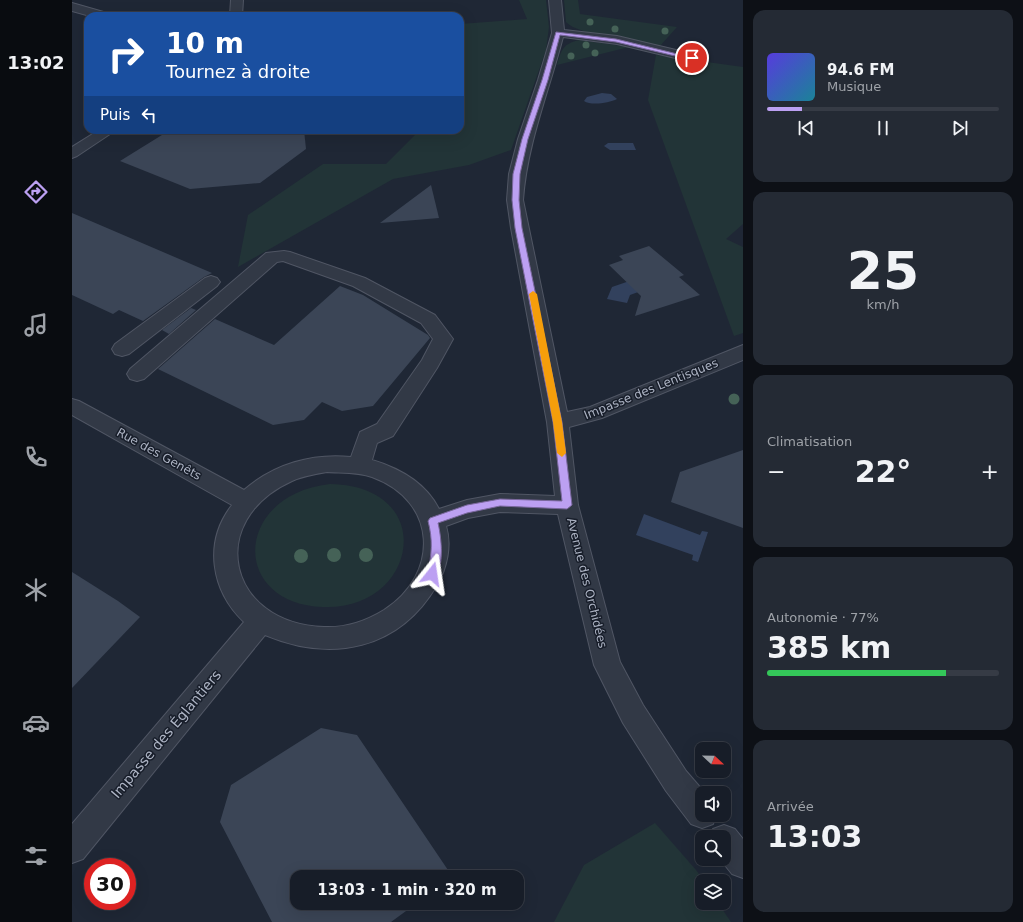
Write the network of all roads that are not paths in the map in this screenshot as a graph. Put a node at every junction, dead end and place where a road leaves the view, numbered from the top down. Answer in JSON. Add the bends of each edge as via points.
{"nodes":[{"id":1,"x":237,"y":0,"type":"edge"},
{"id":2,"x":555,"y":0,"type":"edge"},
{"id":3,"x":72,"y":7,"type":"edge"},
{"id":4,"x":89,"y":12,"type":"edge"},
{"id":5,"x":236,"y":12,"type":"edge"},
{"id":6,"x":558,"y":33,"type":"junction"},
{"id":7,"x":692,"y":58,"type":"dead end"},
{"id":8,"x":103,"y":134,"type":"edge"},
{"id":9,"x":72,"y":153,"type":"edge"},
{"id":10,"x":211,"y":282,"type":"dead end"},
{"id":11,"x":122,"y":349,"type":"dead end"},
{"id":12,"x":743,"y":352,"type":"edge"},
{"id":13,"x":137,"y":374,"type":"dead end"},
{"id":14,"x":72,"y":406,"type":"edge"},
{"id":15,"x":558,"y":422,"type":"junction"},
{"id":16,"x":359,"y":465,"type":"junction"},
{"id":17,"x":247,"y":502,"type":"junction"},
{"id":18,"x":567,"y":505,"type":"junction"},
{"id":19,"x":433,"y":521,"type":"junction"},
{"id":20,"x":261,"y":621,"type":"junction"},
{"id":21,"x":695,"y":804,"type":"edge"},
{"id":22,"x":710,"y":822,"type":"edge"},
{"id":23,"x":716,"y":830,"type":"edge"},
{"id":24,"x":72,"y":848,"type":"edge"},
{"id":25,"x":731,"y":848,"type":"edge"},
{"id":26,"x":743,"y":863,"type":"edge"}],
"edges":[{"from":1,"to":5,"type":"street"},
{"from":2,"to":6,"type":"street","name":"Avenue des Orchidées"},
{"from":3,"to":4,"type":"street"},
{"from":6,"to":7,"type":"street","via":[[616,40]]},
{"from":6,"to":15,"type":"street","name":"Avenue des Orchidées","via":[[525,139],[517,174],[515,200]]},
{"from":8,"to":9,"type":"street"},
{"from":10,"to":11,"type":"street"},
{"from":12,"to":15,"type":"street","name":"Impasse des Lentisques","via":[[595,413]]},
{"from":13,"to":16,"type":"street","via":[[272,258],[284,256],[358,282],[428,319],[443,338],[430,363],[385,430],[368,438]]},
{"from":14,"to":17,"type":"street","name":"Rue des Genêts"},
{"from":15,"to":18,"type":"street","name":"Avenue des Orchidées"},
{"from":16,"to":17,"type":"street","via":[[327,464],[282,475],[263,487]]},
{"from":16,"to":19,"type":"street","via":[[392,477],[410,488],[424,503]]},
{"from":17,"to":20,"type":"street","via":[[236,515],[229,531],[225,563],[235,595],[246,609]]},
{"from":18,"to":19,"type":"street","via":[[500,503],[467,509]]},
{"from":18,"to":21,"type":"street","name":"Avenue des Orchidées","via":[[607,665],[633,714],[676,781]]},
{"from":19,"to":20,"type":"street","via":[[437,556],[432,574],[409,606],[392,620],[371,630],[325,639],[280,630]]},
{"from":20,"to":24,"type":"street","name":"Impasse des Églantiers"},
{"from":22,"to":23,"type":"street","name":"Avenue des Orchidées"},
{"from":25,"to":26,"type":"street"}]}
